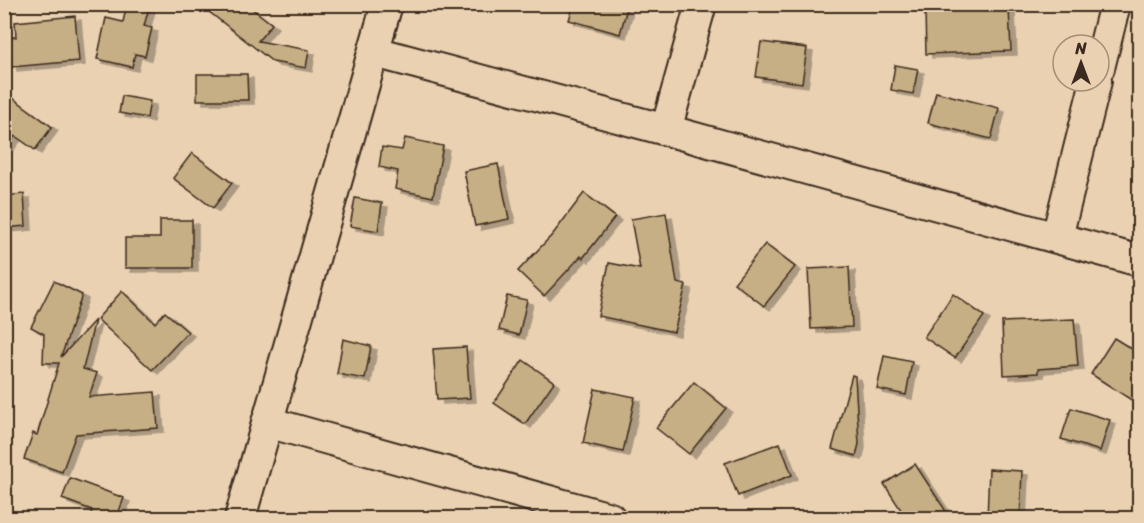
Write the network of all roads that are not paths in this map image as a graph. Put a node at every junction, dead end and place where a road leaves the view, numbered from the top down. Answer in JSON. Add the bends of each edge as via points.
{"nodes":[{"id":1,"x":387,"y":4,"type":"edge"},
{"id":2,"x":701,"y":4,"type":"edge"},
{"id":3,"x":1115,"y":4,"type":"edge"},
{"id":4,"x":1108,"y":33,"type":"edge"},
{"id":5,"x":375,"y":52,"type":"junction"},
{"id":6,"x":1093,"y":93,"type":"edge"},
{"id":7,"x":666,"y":130,"type":"junction"},
{"id":8,"x":1056,"y":237,"type":"junction"},
{"id":9,"x":1140,"y":261,"type":"edge"},
{"id":10,"x":267,"y":422,"type":"junction"},
{"id":11,"x":240,"y":519,"type":"edge"},
{"id":12,"x":610,"y":519,"type":"edge"}],
"edges":[{"from":1,"to":5,"type":"street"},
{"from":2,"to":7,"type":"street"},
{"from":3,"to":4,"type":"street"},
{"from":5,"to":7,"type":"street"},
{"from":5,"to":10,"type":"street"},
{"from":6,"to":8,"type":"street"},
{"from":7,"to":8,"type":"street"},
{"from":8,"to":9,"type":"street"},
{"from":10,"to":11,"type":"street"},
{"from":10,"to":12,"type":"street"}]}
